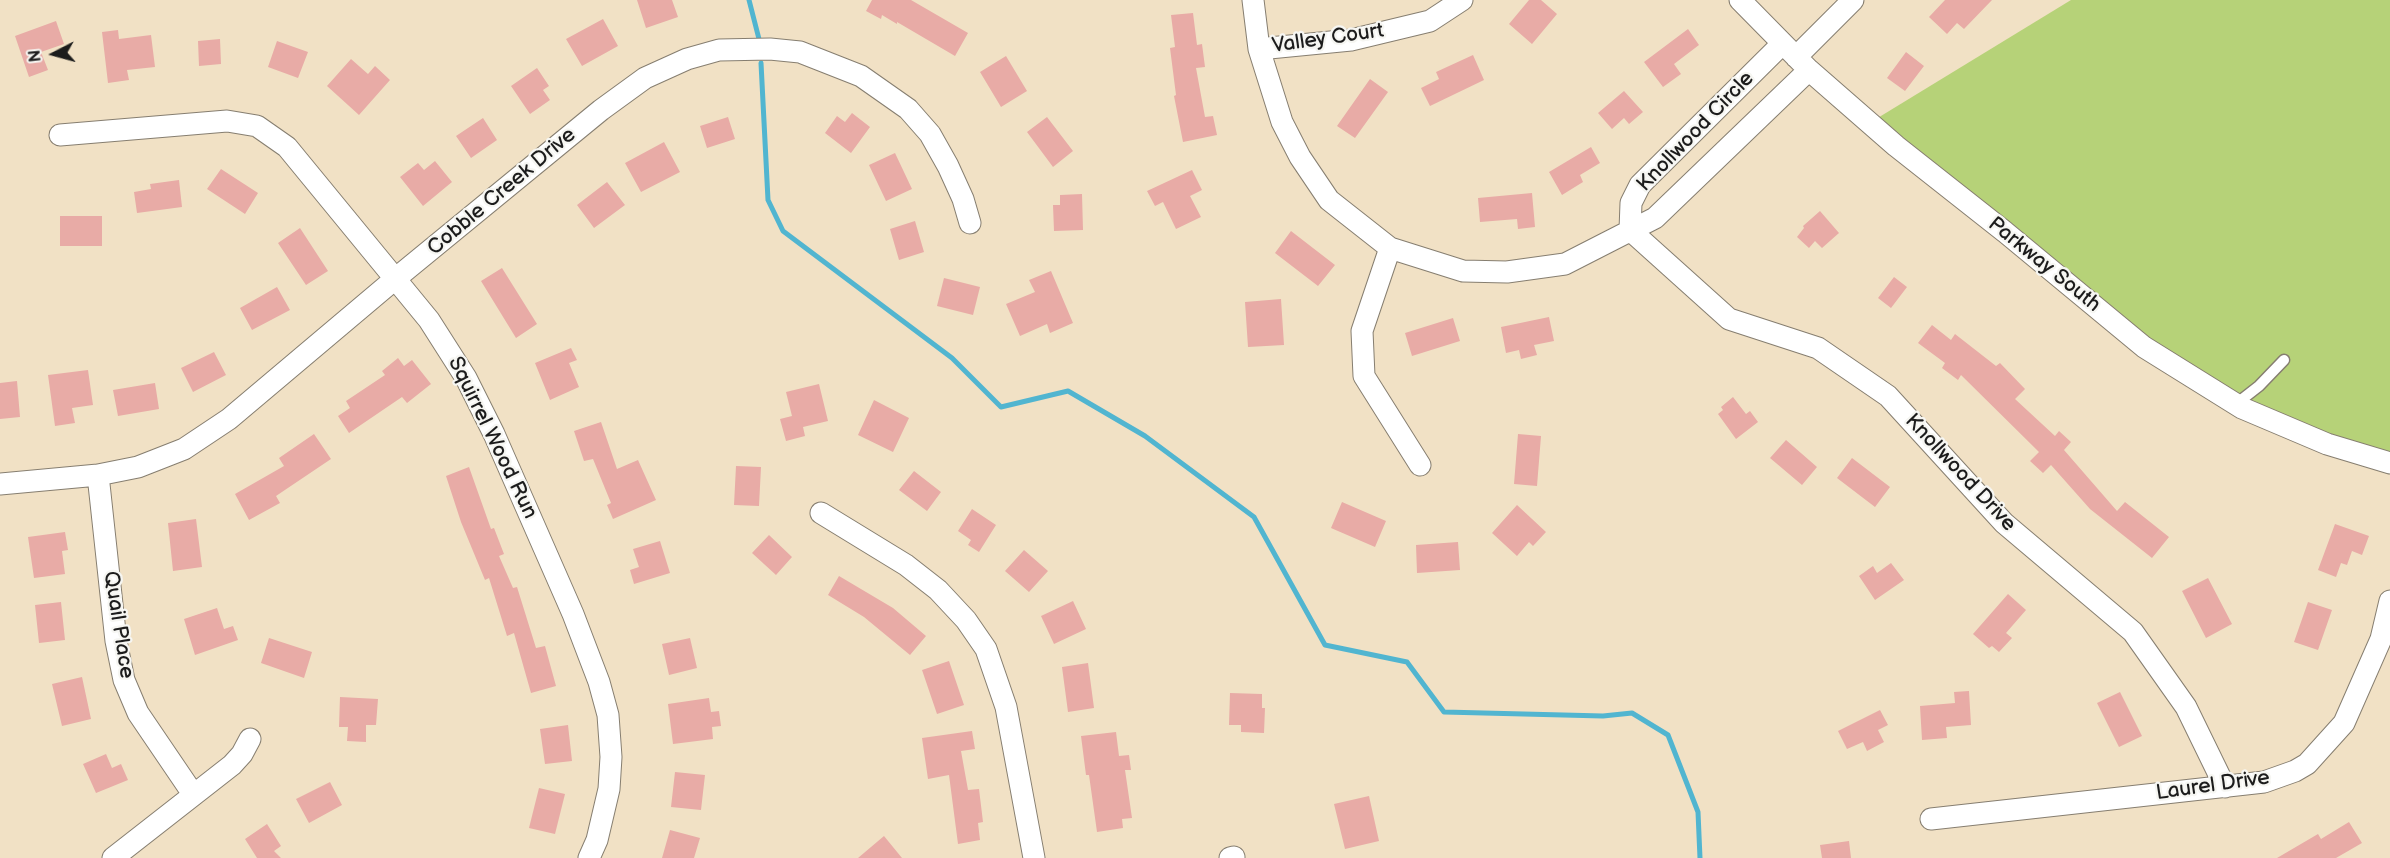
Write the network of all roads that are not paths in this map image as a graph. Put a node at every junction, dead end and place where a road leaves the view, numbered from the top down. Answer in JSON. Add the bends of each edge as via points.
{"nodes":[{"id":1,"x":1253,"y":0,"type":"edge"},
{"id":2,"x":1462,"y":0,"type":"edge"},
{"id":3,"x":1740,"y":0,"type":"edge"},
{"id":4,"x":1853,"y":0,"type":"edge"},
{"id":5,"x":1259,"y":49,"type":"junction"},
{"id":6,"x":1796,"y":57,"type":"junction"},
{"id":7,"x":60,"y":135,"type":"dead end"},
{"id":8,"x":970,"y":223,"type":"dead end"},
{"id":9,"x":1630,"y":230,"type":"junction"},
{"id":10,"x":1390,"y":248,"type":"junction"},
{"id":11,"x":395,"y":279,"type":"junction"},
{"id":12,"x":2284,"y":360,"type":"dead end"},
{"id":13,"x":2236,"y":404,"type":"junction"},
{"id":14,"x":2390,"y":464,"type":"edge"},
{"id":15,"x":1420,"y":465,"type":"dead end"},
{"id":16,"x":98,"y":475,"type":"junction"},
{"id":17,"x":0,"y":484,"type":"edge"},
{"id":18,"x":822,"y":513,"type":"dead end"},
{"id":19,"x":2390,"y":601,"type":"edge"},
{"id":20,"x":2386,"y":639,"type":"edge"},
{"id":21,"x":250,"y":738,"type":"dead end"},
{"id":22,"x":2225,"y":787,"type":"junction"},
{"id":23,"x":193,"y":794,"type":"junction"},
{"id":24,"x":1931,"y":819,"type":"dead end"},
{"id":25,"x":113,"y":858,"type":"edge"},
{"id":26,"x":589,"y":858,"type":"edge"},
{"id":27,"x":1034,"y":858,"type":"edge"},
{"id":28,"x":1230,"y":858,"type":"edge"},
{"id":29,"x":1234,"y":858,"type":"edge"}],
"edges":[{"from":1,"to":5,"type":"street","name":"Knollwood Circle"},
{"from":2,"to":5,"type":"street","name":"Valley Court","via":[[1430,21],[1352,40]]},
{"from":3,"to":6,"type":"street","name":"Parkway South"},
{"from":4,"to":6,"type":"street"},
{"from":5,"to":10,"type":"street","name":"Knollwood Circle","via":[[1282,122],[1300,157],[1329,200]]},
{"from":6,"to":9,"type":"street","name":"Knollwood Circle","via":[[1655,218]]},
{"from":6,"to":9,"type":"street","name":"Knollwood Circle","via":[[1640,185],[1631,203]]},
{"from":6,"to":13,"type":"street","name":"Parkway South","via":[[1896,146],[2144,347]]},
{"from":7,"to":11,"type":"street","name":"Squirrel Wood Run","via":[[227,121],[257,126],[286,147]]},
{"from":8,"to":11,"type":"street","name":"Cobble Creek Drive","via":[[963,199],[930,134],[886,91],[861,76],[800,52],[719,50],[645,78]]},
{"from":9,"to":10,"type":"street","name":"Knollwood Circle","via":[[1565,264],[1507,272],[1463,271]]},
{"from":9,"to":22,"type":"street","name":"Knollwood Drive","via":[[1729,319],[1818,348],[1888,396],[2004,523],[2133,632],[2186,706]]},
{"from":10,"to":15,"type":"street","via":[[1362,331],[1364,376]]},
{"from":11,"to":16,"type":"street","name":"Cobble Creek Drive","via":[[229,419],[184,449]]},
{"from":11,"to":26,"type":"street","name":"Squirrel Wood Run","via":[[435,330],[490,424],[598,682],[608,715],[610,778],[597,840]]},
{"from":12,"to":13,"type":"lane"},
{"from":13,"to":14,"type":"street","name":"Parkway South","via":[[2327,444]]},
{"from":16,"to":17,"type":"street","name":"Cobble Creek Drive"},
{"from":16,"to":23,"type":"street","name":"Quail Place","via":[[116,641],[124,680],[138,713]]},
{"from":18,"to":27,"type":"street","via":[[906,565],[938,590],[986,649],[1006,707]]},
{"from":19,"to":20,"type":"street","name":"Laurel Drive"},
{"from":20,"to":22,"type":"street","name":"Laurel Drive","via":[[2344,723],[2307,764],[2264,782]]},
{"from":21,"to":23,"type":"street","via":[[232,765]]},
{"from":22,"to":24,"type":"street","name":"Laurel Drive"},
{"from":23,"to":25,"type":"street"},
{"from":28,"to":29,"type":"street"}]}
